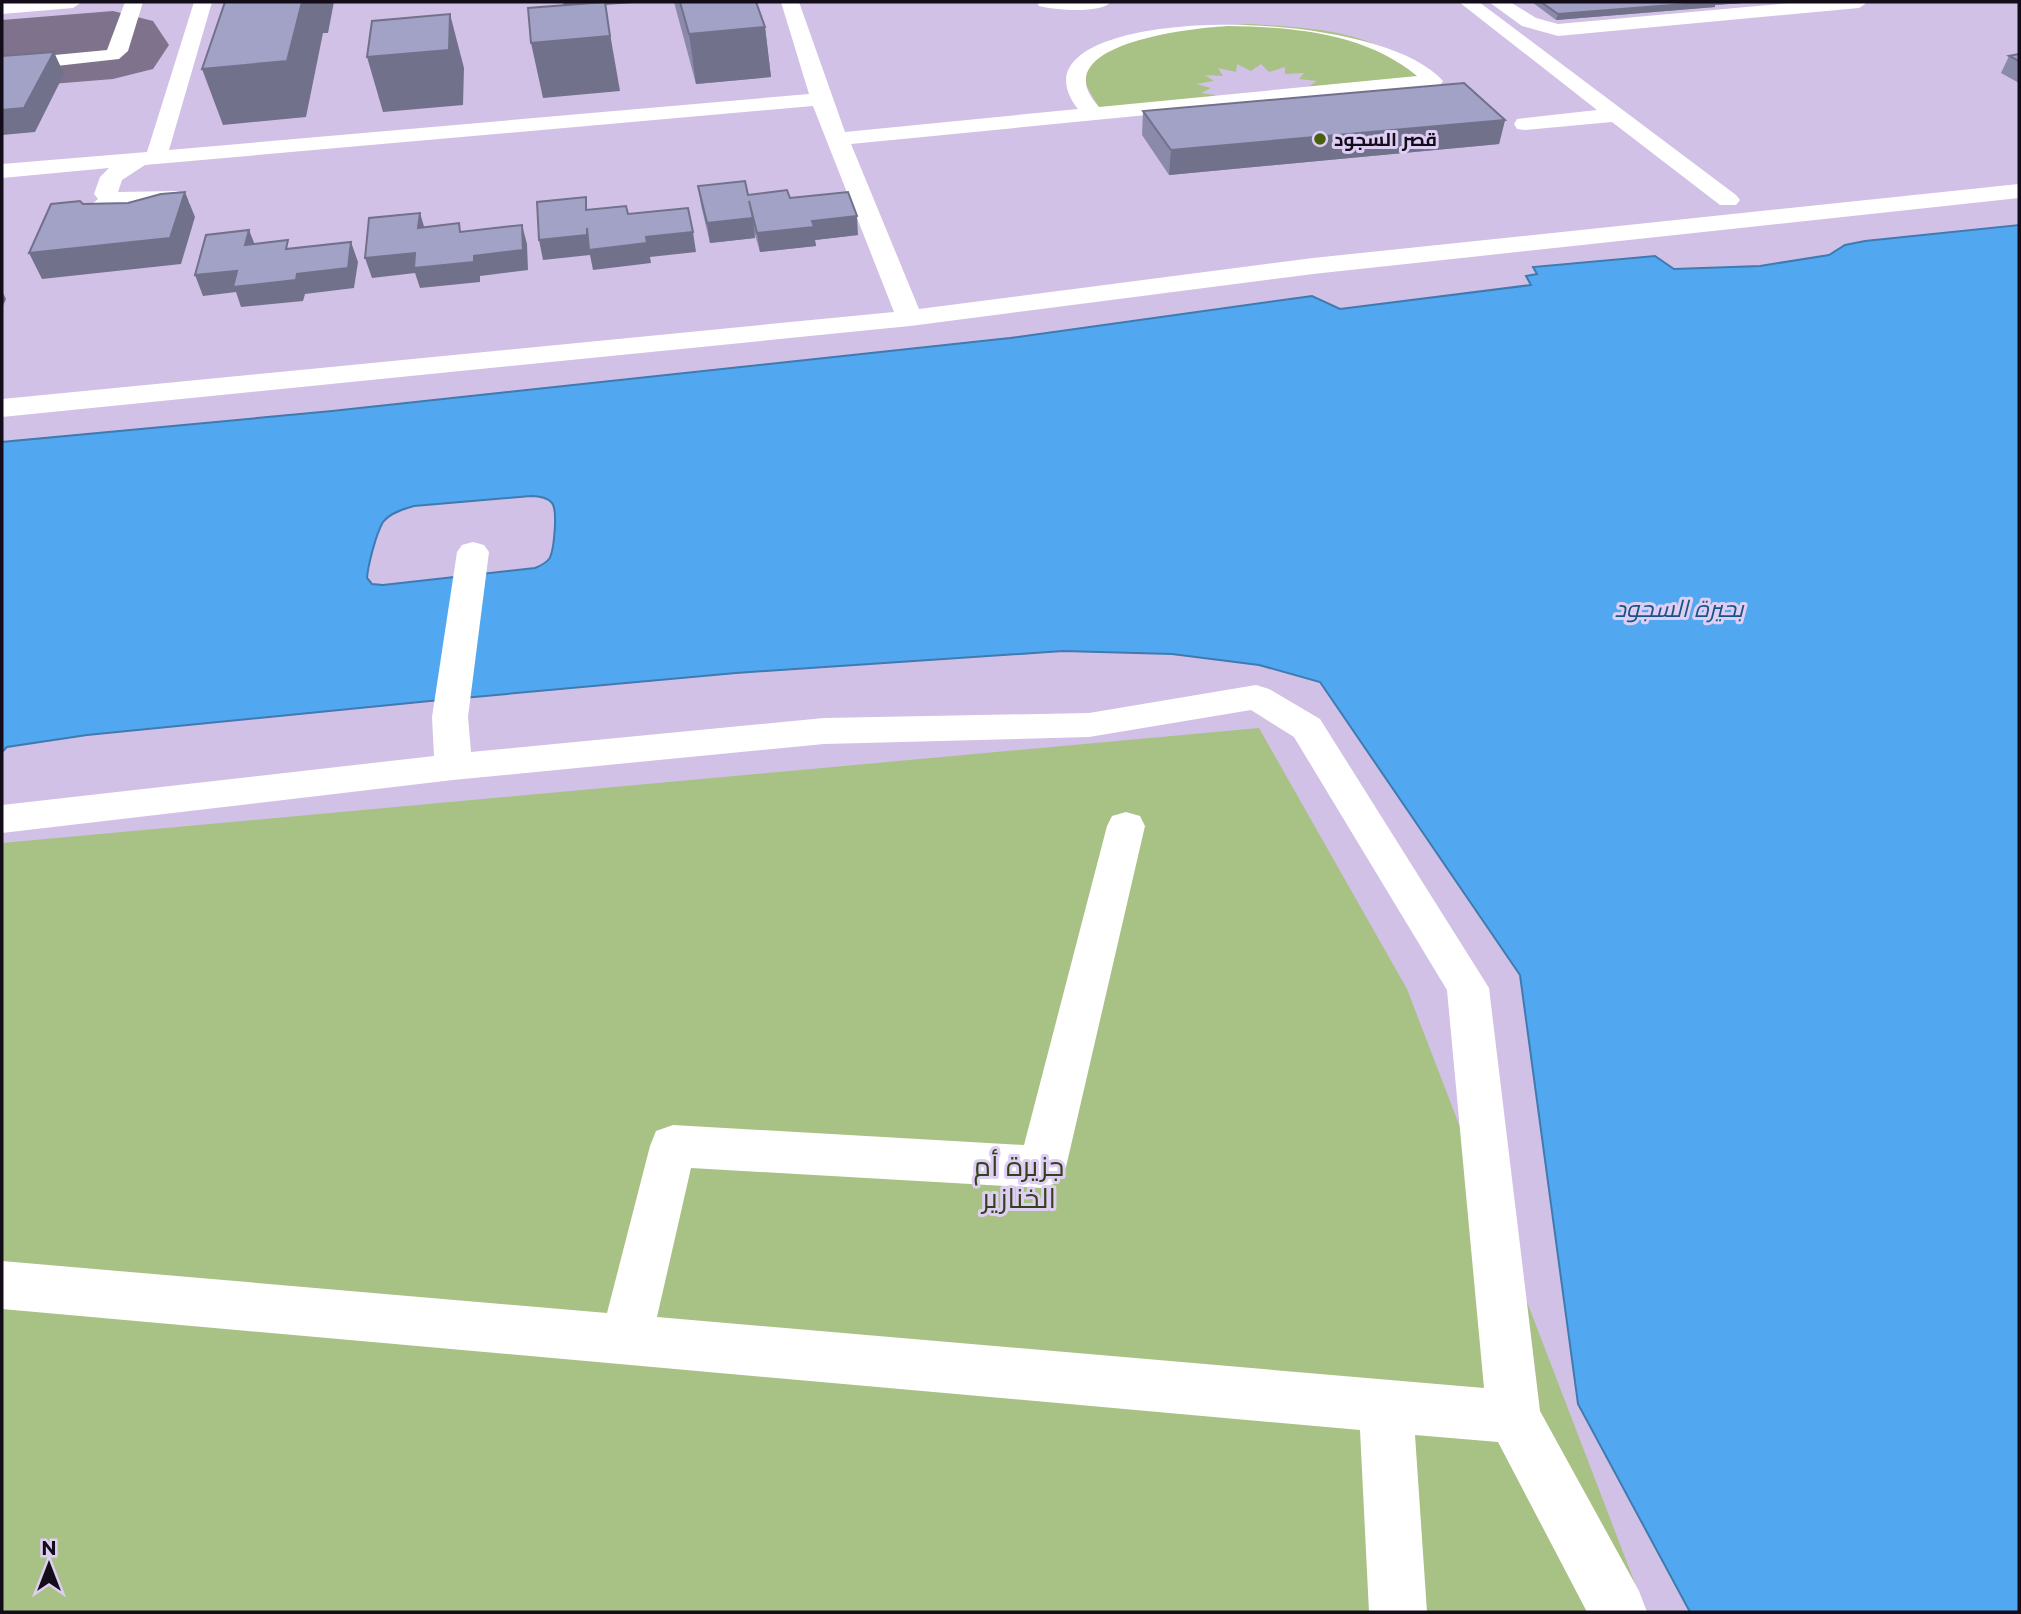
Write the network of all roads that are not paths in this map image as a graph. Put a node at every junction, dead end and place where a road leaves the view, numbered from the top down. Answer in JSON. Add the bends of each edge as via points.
{"nodes":[{"id":1,"x":73,"y":2,"type":"edge"},
{"id":2,"x":134,"y":2,"type":"edge"},
{"id":3,"x":203,"y":2,"type":"edge"},
{"id":4,"x":790,"y":2,"type":"edge"},
{"id":5,"x":1046,"y":2,"type":"edge"},
{"id":6,"x":1102,"y":2,"type":"edge"},
{"id":7,"x":1182,"y":2,"type":"edge"},
{"id":8,"x":1468,"y":2,"type":"edge"},
{"id":9,"x":1498,"y":2,"type":"edge"},
{"id":10,"x":1858,"y":2,"type":"edge"},
{"id":11,"x":2,"y":8,"type":"edge"},
{"id":12,"x":1201,"y":23,"type":"junction"},
{"id":13,"x":2,"y":66,"type":"edge"},
{"id":14,"x":821,"y":99,"type":"junction"},
{"id":15,"x":1094,"y":114,"type":"junction"},
{"id":16,"x":1616,"y":115,"type":"junction"},
{"id":17,"x":1525,"y":124,"type":"dead end"},
{"id":18,"x":839,"y":139,"type":"junction"},
{"id":19,"x":149,"y":158,"type":"junction"},
{"id":20,"x":2,"y":172,"type":"edge"},
{"id":21,"x":2019,"y":191,"type":"edge"},
{"id":22,"x":1728,"y":200,"type":"dead end"},
{"id":23,"x":111,"y":201,"type":"edge"},
{"id":24,"x":909,"y":318,"type":"junction"},
{"id":25,"x":2,"y":408,"type":"edge"},
{"id":26,"x":473,"y":552,"type":"dead end"},
{"id":27,"x":453,"y":766,"type":"junction"},
{"id":28,"x":2,"y":819,"type":"edge"},
{"id":29,"x":1126,"y":826,"type":"dead end"},
{"id":30,"x":2,"y":1285,"type":"edge"},
{"id":31,"x":626,"y":1339,"type":"junction"},
{"id":32,"x":1385,"y":1406,"type":"junction"},
{"id":33,"x":1514,"y":1418,"type":"junction"},
{"id":34,"x":1398,"y":1612,"type":"edge"},
{"id":35,"x":1618,"y":1612,"type":"edge"}],
"edges":[{"from":1,"to":11,"type":"street"},
{"from":2,"to":13,"type":"street","via":[[118,51],[112,55]]},
{"from":3,"to":19,"type":"street"},
{"from":4,"to":14,"type":"street"},
{"from":5,"to":6,"type":"street"},
{"from":7,"to":12,"type":"street"},
{"from":8,"to":16,"type":"street"},
{"from":9,"to":10,"type":"street","via":[[1529,22],[1558,30]]},
{"from":12,"to":15,"type":"street","via":[[1126,36],[1084,61],[1075,78],[1078,95]]},
{"from":12,"to":15,"type":"street","via":[[1257,22],[1348,34],[1418,64],[1433,80]]},
{"from":14,"to":18,"type":"street"},
{"from":14,"to":19,"type":"street"},
{"from":15,"to":18,"type":"street"},
{"from":16,"to":17,"type":"street"},
{"from":16,"to":22,"type":"street"},
{"from":18,"to":24,"type":"street"},
{"from":19,"to":20,"type":"street"},
{"from":19,"to":23,"type":"street","via":[[111,177],[106,194]]},
{"from":21,"to":24,"type":"street","via":[[1327,265]]},
{"from":24,"to":25,"type":"street"},
{"from":26,"to":27,"type":"street","via":[[450,718]]},
{"from":27,"to":28,"type":"street"},
{"from":27,"to":33,"type":"street","via":[[824,731],[1089,725],[1256,697],[1307,728],[1468,988]]},
{"from":29,"to":31,"type":"street","via":[[1042,1167],[673,1146]]},
{"from":30,"to":31,"type":"street"},
{"from":31,"to":32,"type":"street"},
{"from":32,"to":33,"type":"street"},
{"from":32,"to":34,"type":"street"},
{"from":33,"to":35,"type":"street"}]}
